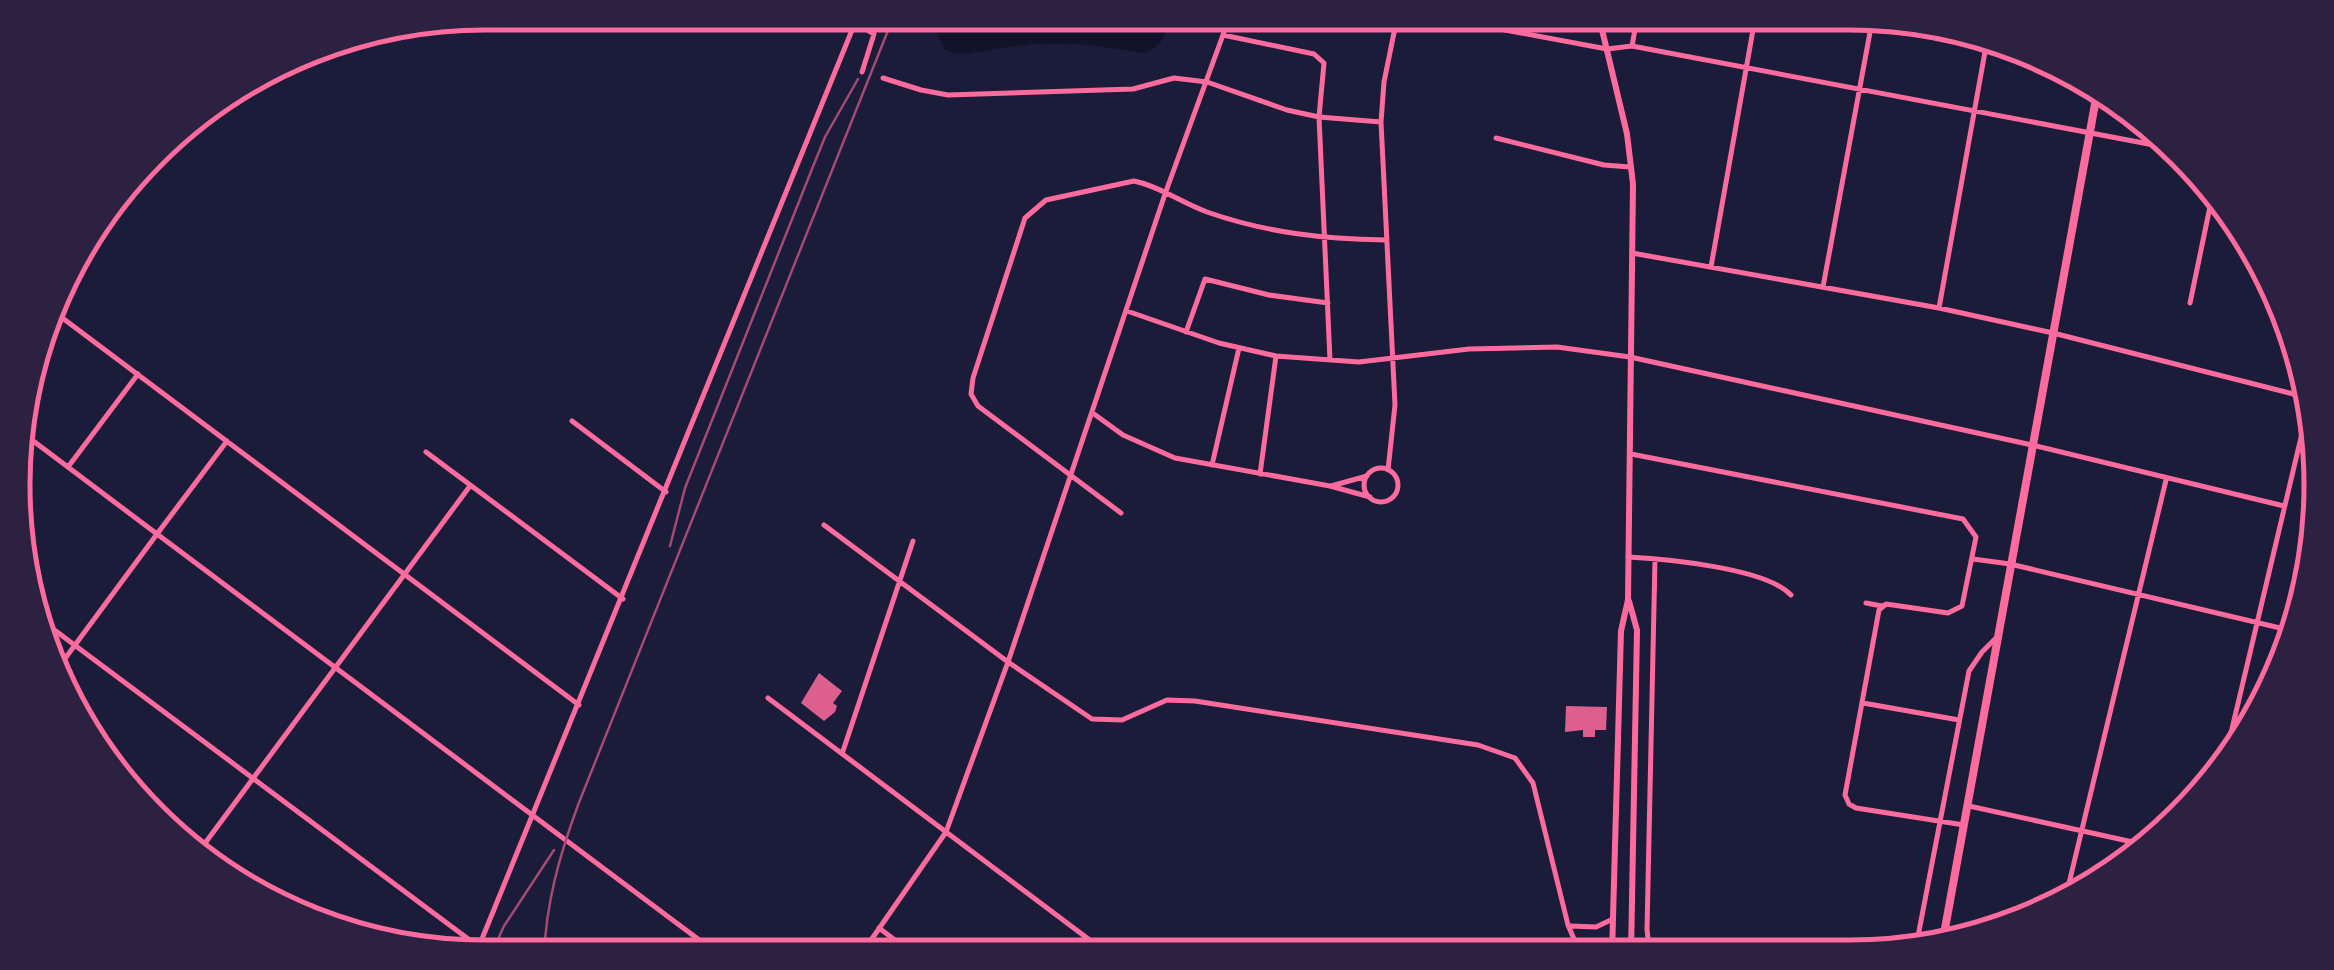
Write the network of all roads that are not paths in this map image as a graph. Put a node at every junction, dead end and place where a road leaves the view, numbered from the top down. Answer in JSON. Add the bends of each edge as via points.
{"nodes":[{"id":1,"x":854,"y":30,"type":"edge"},
{"id":2,"x":867,"y":30,"type":"edge"},
{"id":3,"x":1225,"y":30,"type":"edge"},
{"id":4,"x":1394,"y":30,"type":"edge"},
{"id":5,"x":1508,"y":30,"type":"edge"},
{"id":6,"x":1602,"y":30,"type":"edge"},
{"id":7,"x":1635,"y":30,"type":"edge"},
{"id":8,"x":1753,"y":30,"type":"edge"},
{"id":9,"x":1870,"y":31,"type":"edge"},
{"id":10,"x":1223,"y":35,"type":"junction"},
{"id":11,"x":1632,"y":46,"type":"junction"},
{"id":12,"x":1607,"y":49,"type":"junction"},
{"id":13,"x":1985,"y":51,"type":"edge"},
{"id":14,"x":1746,"y":69,"type":"junction"},
{"id":15,"x":862,"y":72,"type":"dead end"},
{"id":16,"x":883,"y":78,"type":"dead end"},
{"id":17,"x":1207,"y":82,"type":"junction"},
{"id":18,"x":1860,"y":90,"type":"junction"},
{"id":19,"x":2095,"y":103,"type":"edge"},
{"id":20,"x":1974,"y":110,"type":"junction"},
{"id":21,"x":1319,"y":117,"type":"junction"},
{"id":22,"x":1381,"y":122,"type":"junction"},
{"id":23,"x":2090,"y":132,"type":"junction"},
{"id":24,"x":1496,"y":138,"type":"dead end"},
{"id":25,"x":2150,"y":144,"type":"edge"},
{"id":26,"x":1632,"y":167,"type":"junction"},
{"id":27,"x":1166,"y":194,"type":"junction"},
{"id":28,"x":2210,"y":208,"type":"edge"},
{"id":29,"x":1326,"y":239,"type":"junction"},
{"id":30,"x":1386,"y":240,"type":"junction"},
{"id":31,"x":1632,"y":253,"type":"junction"},
{"id":32,"x":1711,"y":267,"type":"junction"},
{"id":33,"x":1824,"y":287,"type":"junction"},
{"id":34,"x":1328,"y":303,"type":"junction"},
{"id":35,"x":2190,"y":303,"type":"dead end"},
{"id":36,"x":1939,"y":308,"type":"junction"},
{"id":37,"x":1127,"y":311,"type":"junction"},
{"id":38,"x":63,"y":317,"type":"edge"},
{"id":39,"x":1186,"y":332,"type":"junction"},
{"id":40,"x":2053,"y":333,"type":"junction"},
{"id":41,"x":1239,"y":348,"type":"junction"},
{"id":42,"x":1276,"y":356,"type":"junction"},
{"id":43,"x":1630,"y":357,"type":"junction"},
{"id":44,"x":1392,"y":359,"type":"junction"},
{"id":45,"x":1330,"y":360,"type":"junction"},
{"id":46,"x":138,"y":374,"type":"junction"},
{"id":47,"x":2295,"y":394,"type":"edge"},
{"id":48,"x":1092,"y":413,"type":"junction"},
{"id":49,"x":572,"y":422,"type":"dead end"},
{"id":50,"x":2301,"y":436,"type":"edge"},
{"id":51,"x":33,"y":440,"type":"edge"},
{"id":52,"x":227,"y":440,"type":"junction"},
{"id":53,"x":2032,"y":445,"type":"junction"},
{"id":54,"x":426,"y":452,"type":"dead end"},
{"id":55,"x":1628,"y":454,"type":"junction"},
{"id":56,"x":1212,"y":465,"type":"junction"},
{"id":57,"x":68,"y":467,"type":"junction"},
{"id":58,"x":1388,"y":470,"type":"junction"},
{"id":59,"x":1260,"y":474,"type":"junction"},
{"id":60,"x":1071,"y":476,"type":"junction"},
{"id":61,"x":1367,"y":476,"type":"junction"},
{"id":62,"x":2166,"y":480,"type":"junction"},
{"id":63,"x":470,"y":486,"type":"junction"},
{"id":64,"x":1330,"y":486,"type":"junction"},
{"id":65,"x":666,"y":492,"type":"junction"},
{"id":66,"x":1370,"y":498,"type":"junction"},
{"id":67,"x":2284,"y":506,"type":"junction"},
{"id":68,"x":1122,"y":514,"type":"dead end"},
{"id":69,"x":824,"y":525,"type":"dead end"},
{"id":70,"x":157,"y":534,"type":"junction"},
{"id":71,"x":913,"y":541,"type":"dead end"},
{"id":72,"x":1628,"y":557,"type":"junction"},
{"id":73,"x":1654,"y":558,"type":"junction"},
{"id":74,"x":1973,"y":560,"type":"junction"},
{"id":75,"x":2010,"y":564,"type":"junction"},
{"id":76,"x":406,"y":574,"type":"junction"},
{"id":77,"x":900,"y":580,"type":"junction"},
{"id":78,"x":2139,"y":593,"type":"junction"},
{"id":79,"x":1791,"y":595,"type":"dead end"},
{"id":80,"x":623,"y":598,"type":"junction"},
{"id":81,"x":1628,"y":600,"type":"junction"},
{"id":82,"x":1866,"y":603,"type":"dead end"},
{"id":83,"x":1882,"y":606,"type":"junction"},
{"id":84,"x":2257,"y":622,"type":"junction"},
{"id":85,"x":2281,"y":628,"type":"edge"},
{"id":86,"x":53,"y":629,"type":"edge"},
{"id":87,"x":1996,"y":638,"type":"junction"},
{"id":88,"x":75,"y":645,"type":"junction"},
{"id":89,"x":65,"y":659,"type":"edge"},
{"id":90,"x":1008,"y":662,"type":"junction"},
{"id":91,"x":337,"y":668,"type":"junction"},
{"id":92,"x":768,"y":698,"type":"dead end"},
{"id":93,"x":1863,"y":703,"type":"junction"},
{"id":94,"x":579,"y":705,"type":"junction"},
{"id":95,"x":1958,"y":720,"type":"junction"},
{"id":96,"x":2231,"y":731,"type":"edge"},
{"id":97,"x":842,"y":754,"type":"junction"},
{"id":98,"x":254,"y":778,"type":"junction"},
{"id":99,"x":1968,"y":806,"type":"junction"},
{"id":100,"x":533,"y":816,"type":"junction"},
{"id":101,"x":1938,"y":822,"type":"junction"},
{"id":102,"x":1964,"y":825,"type":"junction"},
{"id":103,"x":2082,"y":831,"type":"junction"},
{"id":104,"x":946,"y":832,"type":"junction"},
{"id":105,"x":2131,"y":842,"type":"edge"},
{"id":106,"x":205,"y":843,"type":"edge"},
{"id":107,"x":2069,"y":883,"type":"edge"},
{"id":108,"x":1614,"y":918,"type":"junction"},
{"id":109,"x":1568,"y":925,"type":"junction"},
{"id":110,"x":879,"y":928,"type":"junction"},
{"id":111,"x":1947,"y":929,"type":"edge"},
{"id":112,"x":1918,"y":934,"type":"edge"},
{"id":113,"x":467,"y":939,"type":"edge"},
{"id":114,"x":481,"y":940,"type":"edge"},
{"id":115,"x":699,"y":940,"type":"edge"},
{"id":116,"x":871,"y":940,"type":"edge"},
{"id":117,"x":895,"y":940,"type":"edge"},
{"id":118,"x":1090,"y":940,"type":"edge"},
{"id":119,"x":1575,"y":940,"type":"edge"},
{"id":120,"x":1613,"y":940,"type":"edge"},
{"id":121,"x":1632,"y":940,"type":"edge"},
{"id":122,"x":1649,"y":940,"type":"edge"}],
"edges":[{"from":1,"to":65,"type":"street"},
{"from":2,"to":15,"type":"street","via":[[874,34]]},
{"from":3,"to":10,"type":"street"},
{"from":4,"to":22,"type":"street"},
{"from":5,"to":12,"type":"street"},
{"from":6,"to":12,"type":"main road"},
{"from":7,"to":11,"type":"street"},
{"from":8,"to":14,"type":"street"},
{"from":9,"to":18,"type":"street"},
{"from":10,"to":17,"type":"street"},
{"from":10,"to":21,"type":"street","via":[[1320,58],[1326,70]]},
{"from":11,"to":12,"type":"street"},
{"from":11,"to":14,"type":"street"},
{"from":12,"to":26,"type":"main road"},
{"from":13,"to":20,"type":"street"},
{"from":14,"to":18,"type":"street"},
{"from":14,"to":32,"type":"street"},
{"from":16,"to":17,"type":"street","via":[[948,94],[1133,89],[1174,78]]},
{"from":17,"to":21,"type":"street"},
{"from":17,"to":27,"type":"street"},
{"from":18,"to":20,"type":"street"},
{"from":18,"to":33,"type":"street"},
{"from":19,"to":23,"type":"main road"},
{"from":20,"to":23,"type":"street"},
{"from":20,"to":36,"type":"street"},
{"from":21,"to":22,"type":"street"},
{"from":21,"to":29,"type":"street"},
{"from":22,"to":30,"type":"street"},
{"from":23,"to":25,"type":"street"},
{"from":23,"to":40,"type":"main road"},
{"from":24,"to":26,"type":"street"},
{"from":26,"to":31,"type":"main road"},
{"from":27,"to":29,"type":"street","via":[[1265,230]]},
{"from":27,"to":37,"type":"street"},
{"from":27,"to":60,"type":"street","via":[[1134,181],[1046,200],[1025,218],[1015,244],[972,394],[978,406]]},
{"from":28,"to":35,"type":"street"},
{"from":29,"to":30,"type":"street"},
{"from":29,"to":34,"type":"street"},
{"from":30,"to":44,"type":"street"},
{"from":31,"to":32,"type":"street"},
{"from":31,"to":43,"type":"main road"},
{"from":32,"to":33,"type":"street"},
{"from":33,"to":36,"type":"street"},
{"from":34,"to":39,"type":"street","via":[[1205,279]]},
{"from":34,"to":45,"type":"street"},
{"from":36,"to":40,"type":"street"},
{"from":37,"to":39,"type":"street"},
{"from":37,"to":48,"type":"street"},
{"from":38,"to":46,"type":"street"},
{"from":39,"to":41,"type":"street"},
{"from":40,"to":47,"type":"street"},
{"from":40,"to":53,"type":"main road"},
{"from":41,"to":42,"type":"street"},
{"from":41,"to":56,"type":"street"},
{"from":42,"to":45,"type":"street"},
{"from":42,"to":59,"type":"street"},
{"from":43,"to":44,"type":"street","via":[[1508,347]]},
{"from":43,"to":53,"type":"street"},
{"from":43,"to":55,"type":"main road"},
{"from":44,"to":45,"type":"street"},
{"from":44,"to":58,"type":"street"},
{"from":46,"to":52,"type":"street"},
{"from":46,"to":57,"type":"street"},
{"from":48,"to":56,"type":"street","via":[[1122,435],[1175,458]]},
{"from":48,"to":60,"type":"street"},
{"from":49,"to":65,"type":"street"},
{"from":50,"to":67,"type":"street"},
{"from":51,"to":57,"type":"street"},
{"from":52,"to":70,"type":"street"},
{"from":52,"to":76,"type":"street"},
{"from":53,"to":62,"type":"street"},
{"from":53,"to":75,"type":"main road"},
{"from":54,"to":63,"type":"street"},
{"from":55,"to":72,"type":"main road"},
{"from":55,"to":74,"type":"street","via":[[1963,519],[1976,536]]},
{"from":56,"to":59,"type":"street"},
{"from":57,"to":70,"type":"street"},
{"from":58,"to":61,"type":"street"},
{"from":58,"to":66,"type":"street","via":[[1397,480],[1395,494],[1383,502]]},
{"from":59,"to":64,"type":"street"},
{"from":60,"to":68,"type":"street"},
{"from":60,"to":90,"type":"street"},
{"from":61,"to":64,"type":"street"},
{"from":61,"to":66,"type":"street"},
{"from":62,"to":67,"type":"street"},
{"from":62,"to":78,"type":"street"},
{"from":63,"to":76,"type":"street"},
{"from":63,"to":80,"type":"street"},
{"from":64,"to":66,"type":"street"},
{"from":65,"to":80,"type":"street"},
{"from":67,"to":84,"type":"street"},
{"from":69,"to":77,"type":"street"},
{"from":70,"to":88,"type":"street"},
{"from":70,"to":91,"type":"street"},
{"from":71,"to":77,"type":"street"},
{"from":72,"to":73,"type":"street"},
{"from":72,"to":81,"type":"main road"},
{"from":73,"to":79,"type":"street","via":[[1774,581]]},
{"from":73,"to":122,"type":"street"},
{"from":74,"to":75,"type":"street"},
{"from":74,"to":83,"type":"street","via":[[1958,610]]},
{"from":75,"to":78,"type":"street"},
{"from":75,"to":87,"type":"main road"},
{"from":76,"to":91,"type":"street"},
{"from":76,"to":94,"type":"street"},
{"from":77,"to":90,"type":"street"},
{"from":77,"to":97,"type":"street"},
{"from":78,"to":84,"type":"street"},
{"from":78,"to":103,"type":"street"},
{"from":80,"to":94,"type":"street"},
{"from":81,"to":108,"type":"main road","via":[[1621,631]]},
{"from":81,"to":121,"type":"main road","via":[[1637,630]]},
{"from":82,"to":83,"type":"street"},
{"from":83,"to":93,"type":"street"},
{"from":84,"to":85,"type":"street"},
{"from":84,"to":96,"type":"street"},
{"from":86,"to":88,"type":"street"},
{"from":87,"to":95,"type":"street","via":[[1969,671]]},
{"from":87,"to":99,"type":"main road"},
{"from":88,"to":89,"type":"street"},
{"from":88,"to":98,"type":"street"},
{"from":90,"to":104,"type":"street"},
{"from":90,"to":109,"type":"street","via":[[1092,719],[1122,720],[1167,700],[1195,701],[1478,746],[1515,758],[1533,783]]},
{"from":91,"to":98,"type":"street"},
{"from":91,"to":100,"type":"street"},
{"from":92,"to":97,"type":"street"},
{"from":93,"to":95,"type":"street"},
{"from":93,"to":101,"type":"street","via":[[1848,804]]},
{"from":94,"to":100,"type":"street"},
{"from":95,"to":101,"type":"street"},
{"from":97,"to":104,"type":"street"},
{"from":98,"to":106,"type":"street"},
{"from":98,"to":113,"type":"street"},
{"from":99,"to":102,"type":"main road"},
{"from":99,"to":103,"type":"street"},
{"from":100,"to":114,"type":"street"},
{"from":100,"to":115,"type":"street"},
{"from":101,"to":102,"type":"street"},
{"from":101,"to":112,"type":"street"},
{"from":102,"to":111,"type":"main road"},
{"from":103,"to":105,"type":"street"},
{"from":103,"to":107,"type":"street"},
{"from":104,"to":110,"type":"street"},
{"from":104,"to":118,"type":"street"},
{"from":108,"to":109,"type":"street","via":[[1584,928]]},
{"from":108,"to":120,"type":"main road"},
{"from":109,"to":119,"type":"street"},
{"from":110,"to":116,"type":"street"},
{"from":110,"to":117,"type":"street"}]}
